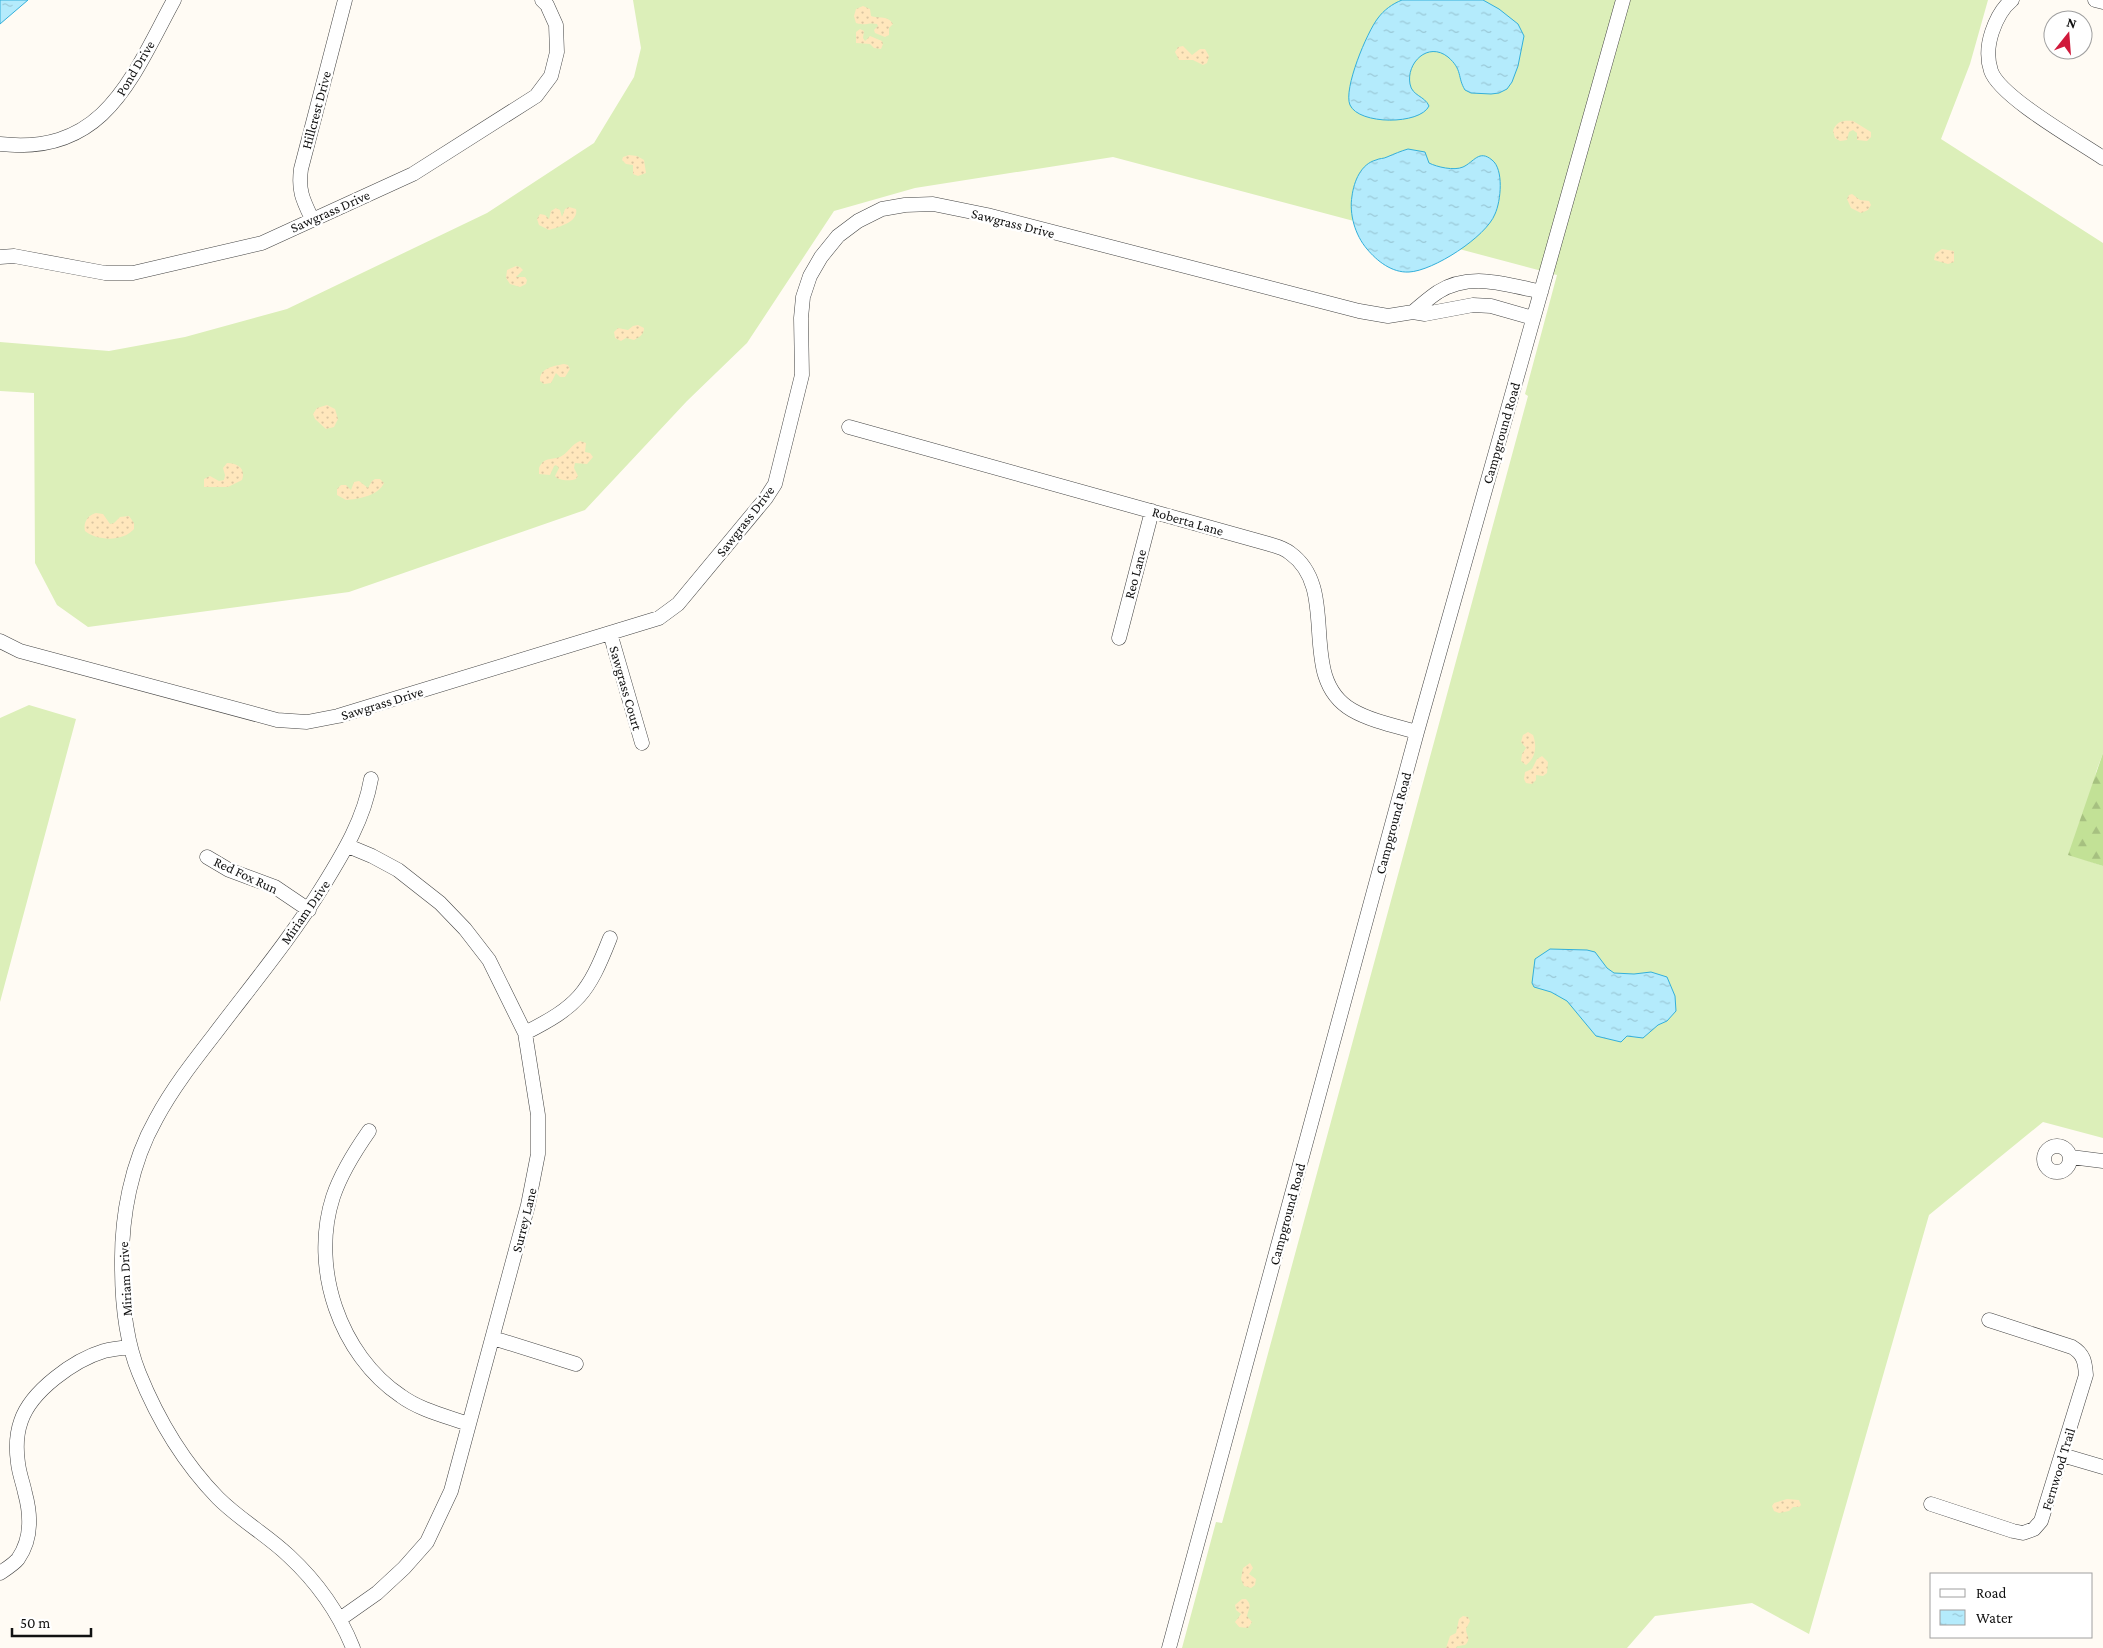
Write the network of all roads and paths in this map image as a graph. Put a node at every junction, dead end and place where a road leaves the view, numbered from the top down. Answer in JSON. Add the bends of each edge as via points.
{"nodes":[{"id":1,"x":174,"y":0,"type":"edge"},
{"id":2,"x":345,"y":0,"type":"edge"},
{"id":3,"x":542,"y":0,"type":"edge"},
{"id":4,"x":1622,"y":0,"type":"edge"},
{"id":5,"x":2012,"y":0,"type":"edge"},
{"id":6,"x":2095,"y":0,"type":"edge"},
{"id":7,"x":2103,"y":2,"type":"edge"},
{"id":8,"x":0,"y":144,"type":"edge"},
{"id":9,"x":2103,"y":158,"type":"edge"},
{"id":10,"x":312,"y":219,"type":"junction"},
{"id":11,"x":0,"y":256,"type":"edge"},
{"id":12,"x":1462,"y":283,"type":"junction"},
{"id":13,"x":1541,"y":292,"type":"junction"},
{"id":14,"x":1464,"y":307,"type":"junction"},
{"id":15,"x":1413,"y":312,"type":"junction"},
{"id":16,"x":1533,"y":318,"type":"junction"},
{"id":17,"x":849,"y":427,"type":"dead end"},
{"id":18,"x":1152,"y":511,"type":"junction"},
{"id":19,"x":610,"y":633,"type":"junction"},
{"id":20,"x":1118,"y":638,"type":"dead end"},
{"id":21,"x":0,"y":641,"type":"edge"},
{"id":22,"x":1417,"y":732,"type":"junction"},
{"id":23,"x":642,"y":743,"type":"dead end"},
{"id":24,"x":371,"y":779,"type":"dead end"},
{"id":25,"x":348,"y":846,"type":"junction"},
{"id":26,"x":207,"y":857,"type":"dead end"},
{"id":27,"x":309,"y":910,"type":"junction"},
{"id":28,"x":610,"y":938,"type":"dead end"},
{"id":29,"x":525,"y":1033,"type":"junction"},
{"id":30,"x":370,"y":1131,"type":"dead end"},
{"id":31,"x":2070,"y":1157,"type":"dead end"},
{"id":32,"x":2103,"y":1161,"type":"edge"},
{"id":33,"x":1989,"y":1320,"type":"dead end"},
{"id":34,"x":493,"y":1338,"type":"junction"},
{"id":35,"x":130,"y":1347,"type":"junction"},
{"id":36,"x":576,"y":1364,"type":"dead end"},
{"id":37,"x":468,"y":1424,"type":"junction"},
{"id":38,"x":2062,"y":1455,"type":"junction"},
{"id":39,"x":2103,"y":1467,"type":"edge"},
{"id":40,"x":1931,"y":1504,"type":"dead end"},
{"id":41,"x":0,"y":1573,"type":"edge"},
{"id":42,"x":340,"y":1619,"type":"junction"},
{"id":43,"x":353,"y":1648,"type":"edge"},
{"id":44,"x":1169,"y":1648,"type":"edge"}],
"edges":[{"from":1,"to":8,"type":"street","name":"Pond Drive","via":[[124,92],[88,127],[44,144]]},
{"from":2,"to":10,"type":"street","name":"Hillcrest Drive","via":[[299,180],[301,197]]},
{"from":3,"to":10,"type":"street","name":"Sawgrass Drive","via":[[556,25],[557,52],[551,76],[536,96],[413,174]]},
{"from":4,"to":13,"type":"street","name":"Campground Road"},
{"from":5,"to":9,"type":"street","via":[[2005,6],[1991,35],[1992,72],[2001,87]]},
{"from":6,"to":7,"type":"street"},
{"from":10,"to":11,"type":"street","name":"Sawgrass Drive","via":[[262,243],[133,273],[105,273]]},
{"from":12,"to":13,"type":"street","via":[[1472,280],[1501,283]]},
{"from":12,"to":14,"type":"street"},
{"from":12,"to":15,"type":"street","via":[[1437,292]]},
{"from":13,"to":16,"type":"street","name":"Campground Road"},
{"from":14,"to":15,"type":"street","name":"Sawgrass Drive","via":[[1425,314]]},
{"from":14,"to":16,"type":"street","name":"Sawgrass Drive","via":[[1492,306]]},
{"from":15,"to":19,"type":"street","name":"Sawgrass Drive","via":[[1388,316],[1358,311],[987,215],[933,204],[882,209],[838,236],[820,257],[810,276],[802,298],[802,375],[775,484],[678,604],[659,618]]},
{"from":16,"to":22,"type":"street","name":"Campground Road"},
{"from":17,"to":18,"type":"street","name":"Roberta Lane"},
{"from":18,"to":20,"type":"street","name":"Reo Lane"},
{"from":18,"to":22,"type":"street","name":"Roberta Lane","via":[[1289,552],[1303,564],[1312,581],[1317,601],[1321,656],[1333,692],[1352,710]]},
{"from":19,"to":21,"type":"street","name":"Sawgrass Drive","via":[[338,716],[307,722],[277,720],[20,651]]},
{"from":19,"to":23,"type":"street","name":"Sawgrass Court"},
{"from":22,"to":44,"type":"street","name":"Campground Road"},
{"from":24,"to":25,"type":"street","name":"Miriam Drive","via":[[361,816]]},
{"from":25,"to":27,"type":"street","name":"Miriam Drive"},
{"from":25,"to":29,"type":"street","name":"Surrey Lane","via":[[398,870],[440,903],[465,929],[489,960]]},
{"from":26,"to":27,"type":"street","name":"Red Fox Run","via":[[229,870],[275,887]]},
{"from":27,"to":35,"type":"street","name":"Miriam Drive","via":[[192,1063],[152,1128],[133,1177],[121,1244],[122,1285]]},
{"from":28,"to":29,"type":"street","via":[[598,969],[572,1006]]},
{"from":29,"to":34,"type":"street","name":"Surrey Lane","via":[[538,1115],[538,1154]]},
{"from":30,"to":37,"type":"street","via":[[352,1155],[333,1198],[327,1260],[333,1302],[342,1327],[357,1353],[401,1397]]},
{"from":31,"to":32,"type":"street"},
{"from":33,"to":38,"type":"street","name":"Fernwood Trail","via":[[2080,1352],[2086,1375]]},
{"from":34,"to":36,"type":"street"},
{"from":34,"to":37,"type":"street","name":"Surrey Lane"},
{"from":35,"to":41,"type":"street","via":[[103,1351],[74,1364],[49,1383],[21,1419],[17,1437],[18,1464],[30,1523],[27,1542],[17,1560]]},
{"from":35,"to":42,"type":"street","name":"Miriam Drive","via":[[154,1409],[186,1462],[219,1499],[309,1576]]},
{"from":37,"to":42,"type":"street","name":"Surrey Lane","via":[[451,1490],[427,1542],[377,1593]]},
{"from":38,"to":39,"type":"street"},
{"from":38,"to":40,"type":"street","name":"Fernwood Trail","via":[[2044,1514],[2034,1529],[2013,1531]]},
{"from":42,"to":43,"type":"street","name":"Miriam Drive"}]}
